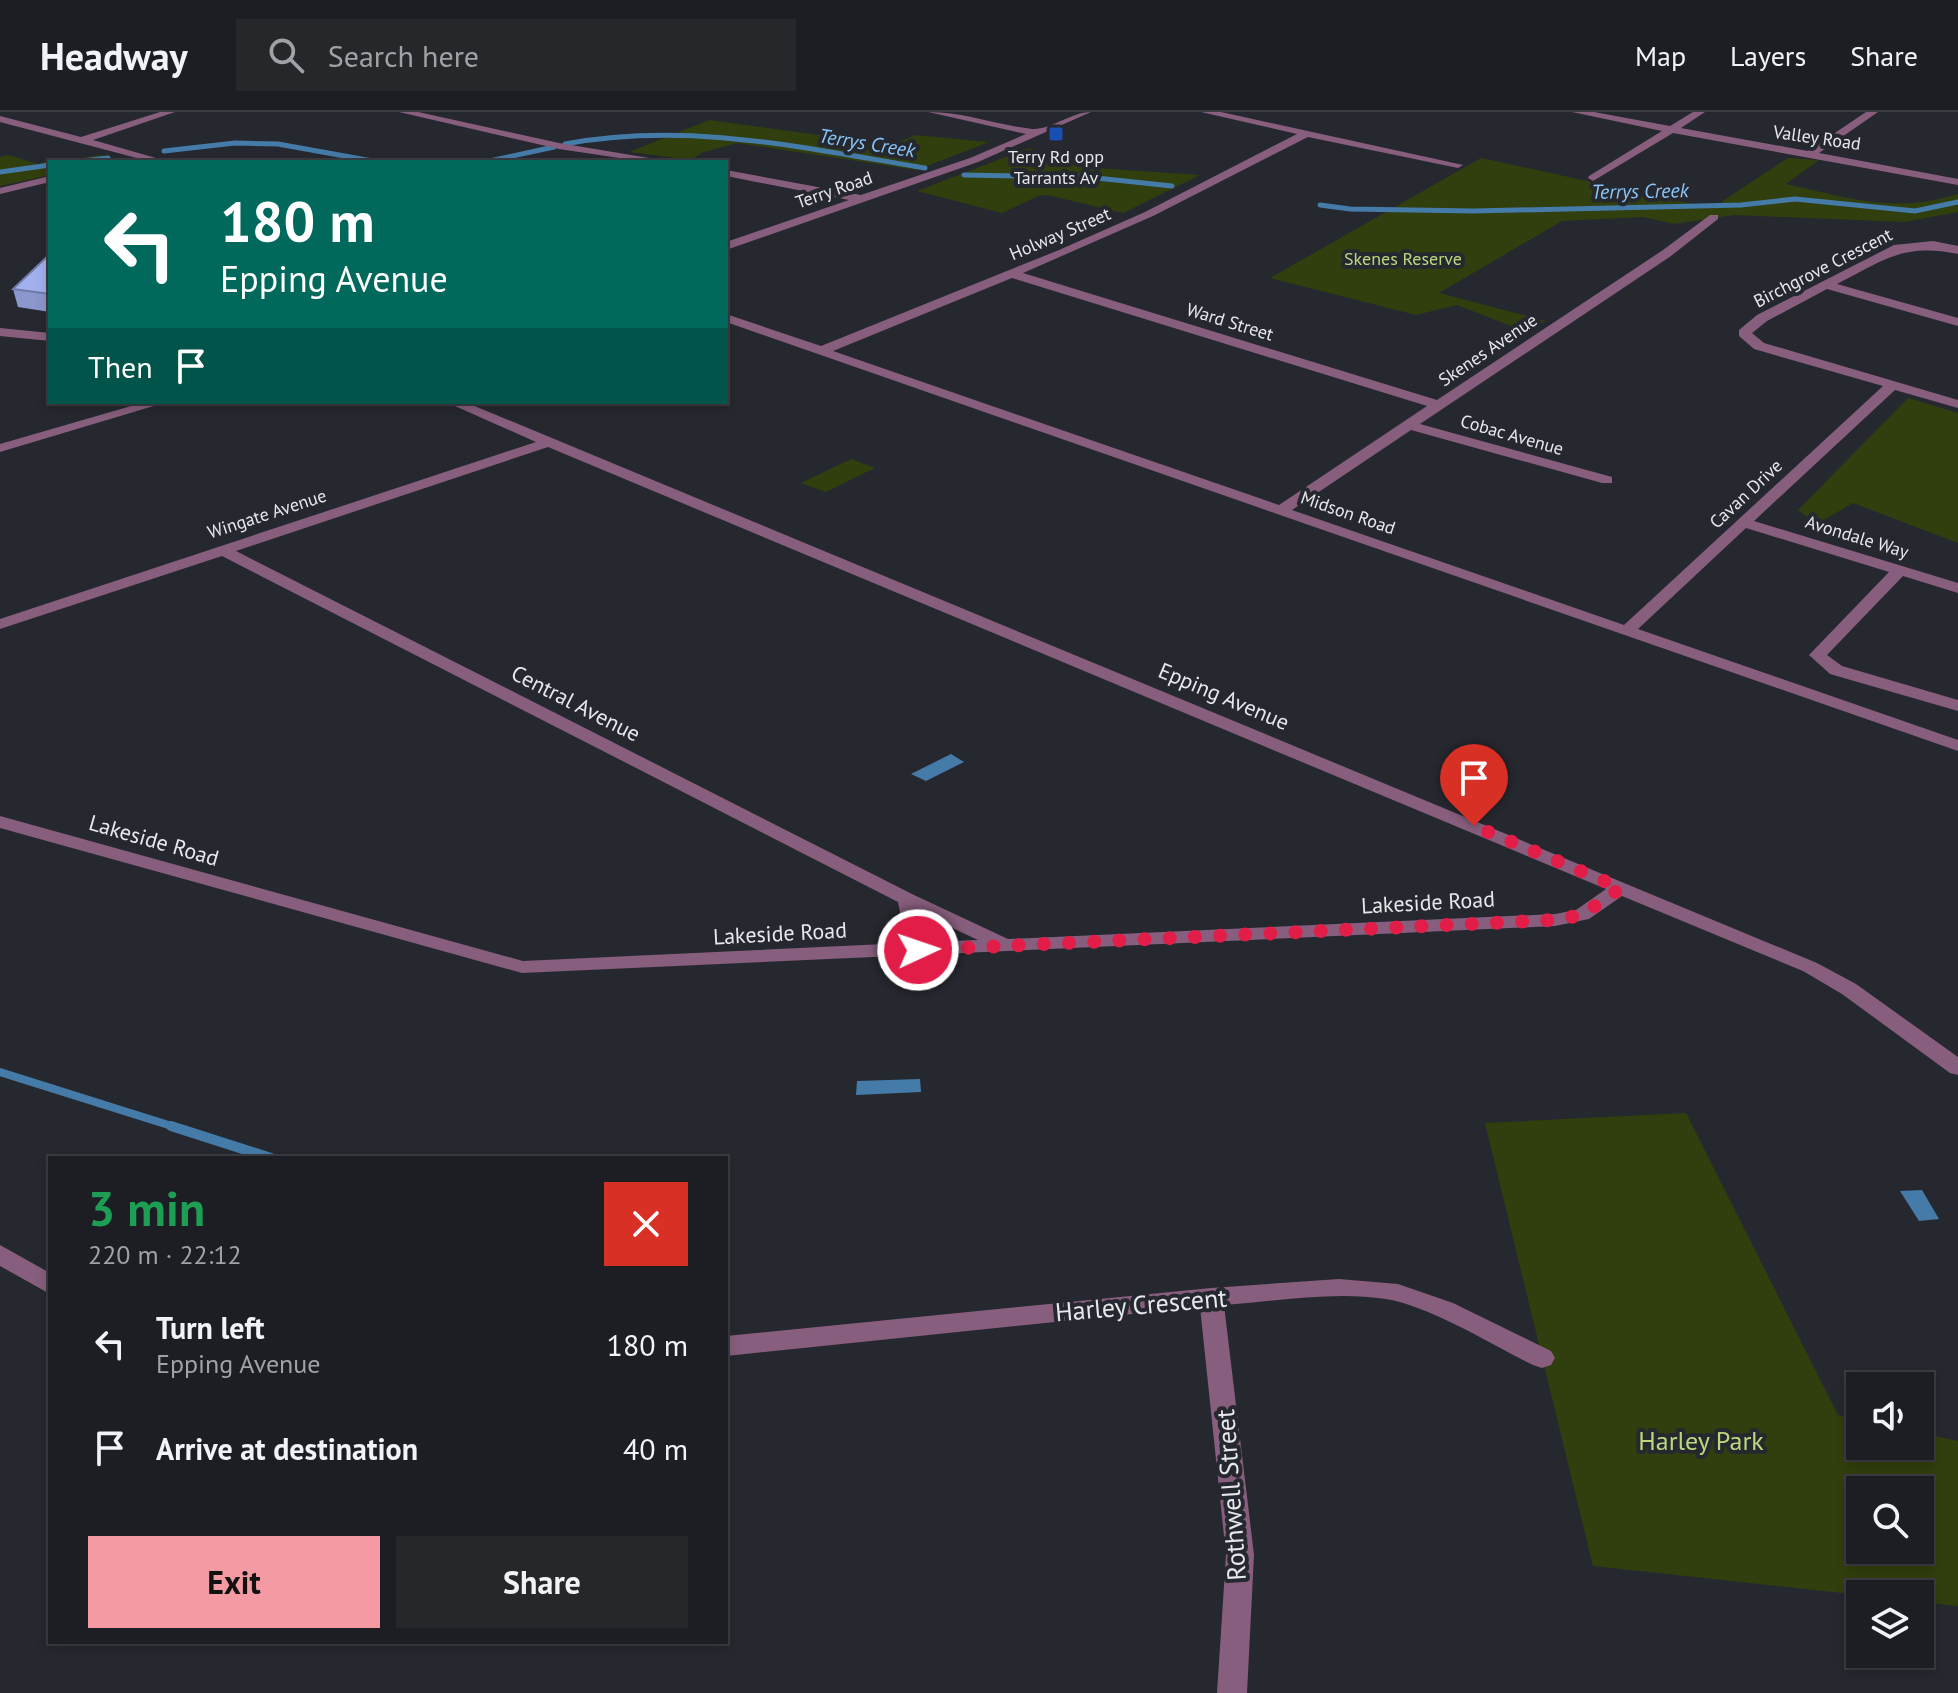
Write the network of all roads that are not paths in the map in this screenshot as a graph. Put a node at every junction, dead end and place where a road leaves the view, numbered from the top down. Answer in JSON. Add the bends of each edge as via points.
{"nodes":[{"id":1,"x":170,"y":112,"type":"edge"},
{"id":2,"x":404,"y":112,"type":"edge"},
{"id":3,"x":933,"y":112,"type":"edge"},
{"id":4,"x":1086,"y":112,"type":"edge"},
{"id":5,"x":1206,"y":112,"type":"edge"},
{"id":6,"x":1577,"y":112,"type":"edge"},
{"id":7,"x":1700,"y":112,"type":"edge"},
{"id":8,"x":1873,"y":112,"type":"edge"},
{"id":9,"x":0,"y":119,"type":"edge"},
{"id":10,"x":1670,"y":130,"type":"junction"},
{"id":11,"x":1038,"y":133,"type":"junction"},
{"id":12,"x":1307,"y":133,"type":"junction"},
{"id":13,"x":81,"y":140,"type":"junction"},
{"id":14,"x":1811,"y":154,"type":"junction"},
{"id":15,"x":148,"y":158,"type":"junction"},
{"id":16,"x":141,"y":160,"type":"edge"},
{"id":17,"x":156,"y":160,"type":"edge"},
{"id":18,"x":654,"y":160,"type":"edge"},
{"id":19,"x":1458,"y":165,"type":"dead end"},
{"id":20,"x":1958,"y":169,"type":"edge"},
{"id":21,"x":728,"y":173,"type":"edge"},
{"id":22,"x":1593,"y":178,"type":"dead end"},
{"id":23,"x":48,"y":179,"type":"edge"},
{"id":24,"x":1945,"y":179,"type":"junction"},
{"id":25,"x":1958,"y":182,"type":"edge"},
{"id":26,"x":0,"y":191,"type":"edge"},
{"id":27,"x":863,"y":199,"type":"junction"},
{"id":28,"x":1714,"y":217,"type":"dead end"},
{"id":29,"x":728,"y":245,"type":"edge"},
{"id":30,"x":1958,"y":250,"type":"edge"},
{"id":31,"x":1012,"y":274,"type":"junction"},
{"id":32,"x":1826,"y":285,"type":"junction"},
{"id":33,"x":728,"y":319,"type":"edge"},
{"id":34,"x":1958,"y":322,"type":"edge"},
{"id":35,"x":0,"y":332,"type":"edge"},
{"id":36,"x":48,"y":337,"type":"edge"},
{"id":37,"x":821,"y":351,"type":"junction"},
{"id":38,"x":1892,"y":385,"type":"junction"},
{"id":39,"x":153,"y":404,"type":"edge"},
{"id":40,"x":458,"y":404,"type":"edge"},
{"id":41,"x":1958,"y":404,"type":"edge"},
{"id":42,"x":1437,"y":405,"type":"junction"},
{"id":43,"x":1408,"y":425,"type":"junction"},
{"id":44,"x":546,"y":443,"type":"junction"},
{"id":45,"x":0,"y":448,"type":"edge"},
{"id":46,"x":1607,"y":480,"type":"dead end"},
{"id":47,"x":1280,"y":511,"type":"junction"},
{"id":48,"x":1745,"y":523,"type":"junction"},
{"id":49,"x":223,"y":550,"type":"junction"},
{"id":50,"x":1899,"y":571,"type":"junction"},
{"id":51,"x":1958,"y":588,"type":"edge"},
{"id":52,"x":0,"y":624,"type":"edge"},
{"id":53,"x":1627,"y":631,"type":"junction"},
{"id":54,"x":1958,"y":706,"type":"edge"},
{"id":55,"x":1958,"y":746,"type":"edge"},
{"id":56,"x":0,"y":822,"type":"edge"},
{"id":57,"x":1621,"y":888,"type":"junction"},
{"id":58,"x":907,"y":899,"type":"junction"},
{"id":59,"x":1006,"y":946,"type":"junction"},
{"id":60,"x":918,"y":950,"type":"junction"},
{"id":61,"x":1958,"y":1068,"type":"edge"},
{"id":62,"x":0,"y":1254,"type":"edge"},
{"id":63,"x":48,"y":1284,"type":"edge"},
{"id":64,"x":1211,"y":1297,"type":"junction"},
{"id":65,"x":728,"y":1346,"type":"edge"},
{"id":66,"x":1542,"y":1358,"type":"dead end"},
{"id":67,"x":1232,"y":1693,"type":"edge"}],
"edges":[{"from":1,"to":13,"type":"street"},
{"from":2,"to":18,"type":"street","via":[[559,146]]},
{"from":3,"to":11,"type":"street"},
{"from":4,"to":11,"type":"street","name":"Terry Road"},
{"from":5,"to":12,"type":"street"},
{"from":6,"to":10,"type":"street","name":"Valley Road"},
{"from":7,"to":10,"type":"street"},
{"from":8,"to":14,"type":"street"},
{"from":9,"to":13,"type":"street"},
{"from":10,"to":14,"type":"street","name":"Valley Road"},
{"from":10,"to":22,"type":"street"},
{"from":11,"to":27,"type":"street","name":"Terry Road"},
{"from":12,"to":19,"type":"street"},
{"from":12,"to":31,"type":"street","name":"Holway Street","via":[[1149,214]]},
{"from":13,"to":15,"type":"street"},
{"from":14,"to":24,"type":"street","name":"Valley Road"},
{"from":15,"to":16,"type":"street"},
{"from":15,"to":17,"type":"street"},
{"from":20,"to":24,"type":"street"},
{"from":21,"to":27,"type":"street"},
{"from":23,"to":26,"type":"street"},
{"from":24,"to":25,"type":"street","name":"Valley Road"},
{"from":27,"to":29,"type":"street","name":"Terry Road"},
{"from":28,"to":42,"type":"street","name":"Skenes Avenue"},
{"from":30,"to":32,"type":"street","name":"Birchgrove Crescent","via":[[1933,245],[1898,248]]},
{"from":31,"to":37,"type":"street","name":"Holway Street"},
{"from":31,"to":42,"type":"street","name":"Ward Street"},
{"from":32,"to":34,"type":"street"},
{"from":32,"to":38,"type":"street","name":"Birchgrove Crescent","via":[[1744,333],[1748,339]]},
{"from":33,"to":37,"type":"street","name":"Midson Road"},
{"from":35,"to":36,"type":"street"},
{"from":37,"to":47,"type":"street","name":"Midson Road"},
{"from":38,"to":41,"type":"street","name":"Birchgrove Crescent"},
{"from":38,"to":48,"type":"street","name":"Cavan Drive"},
{"from":39,"to":45,"type":"street"},
{"from":40,"to":44,"type":"street","name":"Epping Avenue"},
{"from":42,"to":43,"type":"street","name":"Skenes Avenue"},
{"from":43,"to":46,"type":"street","name":"Cobac Avenue"},
{"from":43,"to":47,"type":"street","name":"Skenes Avenue"},
{"from":44,"to":49,"type":"street","name":"Wingate Avenue"},
{"from":44,"to":57,"type":"street","name":"Epping Avenue"},
{"from":47,"to":53,"type":"street","name":"Midson Road"},
{"from":48,"to":50,"type":"street","name":"Avondale Way"},
{"from":48,"to":53,"type":"street","name":"Cavan Drive"},
{"from":49,"to":52,"type":"street","name":"Wingate Avenue"},
{"from":49,"to":58,"type":"street","name":"Central Avenue"},
{"from":50,"to":51,"type":"street","name":"Avondale Way"},
{"from":50,"to":54,"type":"street","via":[[1817,655],[1836,670]]},
{"from":53,"to":55,"type":"street","name":"Midson Road"},
{"from":56,"to":60,"type":"street","name":"Lakeside Road","via":[[522,967]]},
{"from":57,"to":59,"type":"street","name":"Lakeside Road","via":[[1582,915],[1555,920]]},
{"from":57,"to":61,"type":"street","name":"Epping Avenue","via":[[1810,967]]},
{"from":58,"to":59,"type":"street","name":"Central Avenue"},
{"from":58,"to":60,"type":"street"},
{"from":59,"to":60,"type":"street","name":"Lakeside Road"},
{"from":62,"to":63,"type":"street"},
{"from":64,"to":65,"type":"street","name":"Harley Crescent"},
{"from":64,"to":66,"type":"street","name":"Harley Crescent","via":[[1389,1290],[1444,1310]]},
{"from":64,"to":67,"type":"street","name":"Rothwell Street","via":[[1240,1555]]}]}
